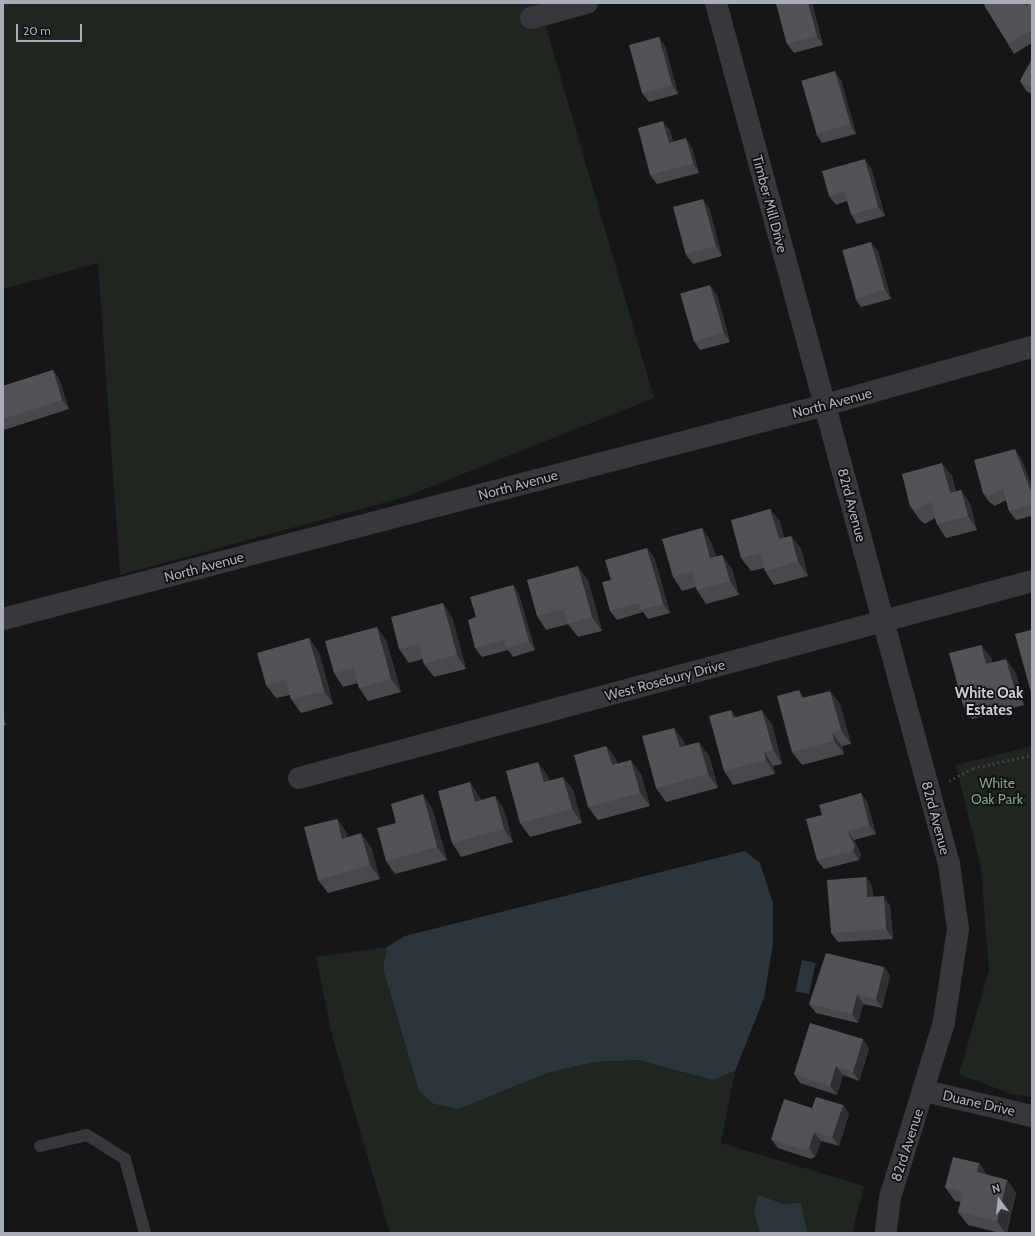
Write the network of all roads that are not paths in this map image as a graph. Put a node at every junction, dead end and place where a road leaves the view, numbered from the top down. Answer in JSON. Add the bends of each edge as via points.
{"nodes":[{"id":1,"x":588,"y":3,"type":"edge"},
{"id":2,"x":716,"y":3,"type":"edge"},
{"id":3,"x":531,"y":18,"type":"dead end"},
{"id":4,"x":1032,"y":347,"type":"edge"},
{"id":5,"x":825,"y":405,"type":"junction"},
{"id":6,"x":1032,"y":581,"type":"edge"},
{"id":7,"x":3,"y":619,"type":"edge"},
{"id":8,"x":882,"y":622,"type":"junction"},
{"id":9,"x":298,"y":778,"type":"dead end"},
{"id":10,"x":925,"y":1091,"type":"junction"},
{"id":11,"x":1032,"y":1116,"type":"edge"},
{"id":12,"x":40,"y":1146,"type":"dead end"},
{"id":13,"x":145,"y":1233,"type":"edge"},
{"id":14,"x":886,"y":1233,"type":"edge"}],
"edges":[{"from":1,"to":3,"type":"street"},
{"from":2,"to":5,"type":"street","name":"Timber Mill Drive"},
{"from":4,"to":5,"type":"street","name":"North Avenue"},
{"from":5,"to":7,"type":"street","name":"North Avenue"},
{"from":5,"to":8,"type":"street","name":"82rd Avenue"},
{"from":6,"to":8,"type":"street","name":"West Rosebury Drive"},
{"from":8,"to":9,"type":"street","name":"West Rosebury Drive"},
{"from":8,"to":10,"type":"street","name":"82rd Avenue","via":[[949,864],[958,929],[944,1022]]},
{"from":10,"to":11,"type":"street","name":"Duane Drive"},
{"from":10,"to":14,"type":"street","name":"82rd Avenue","via":[[890,1198]]},
{"from":12,"to":13,"type":"lane","via":[[87,1135],[125,1159]]}]}
